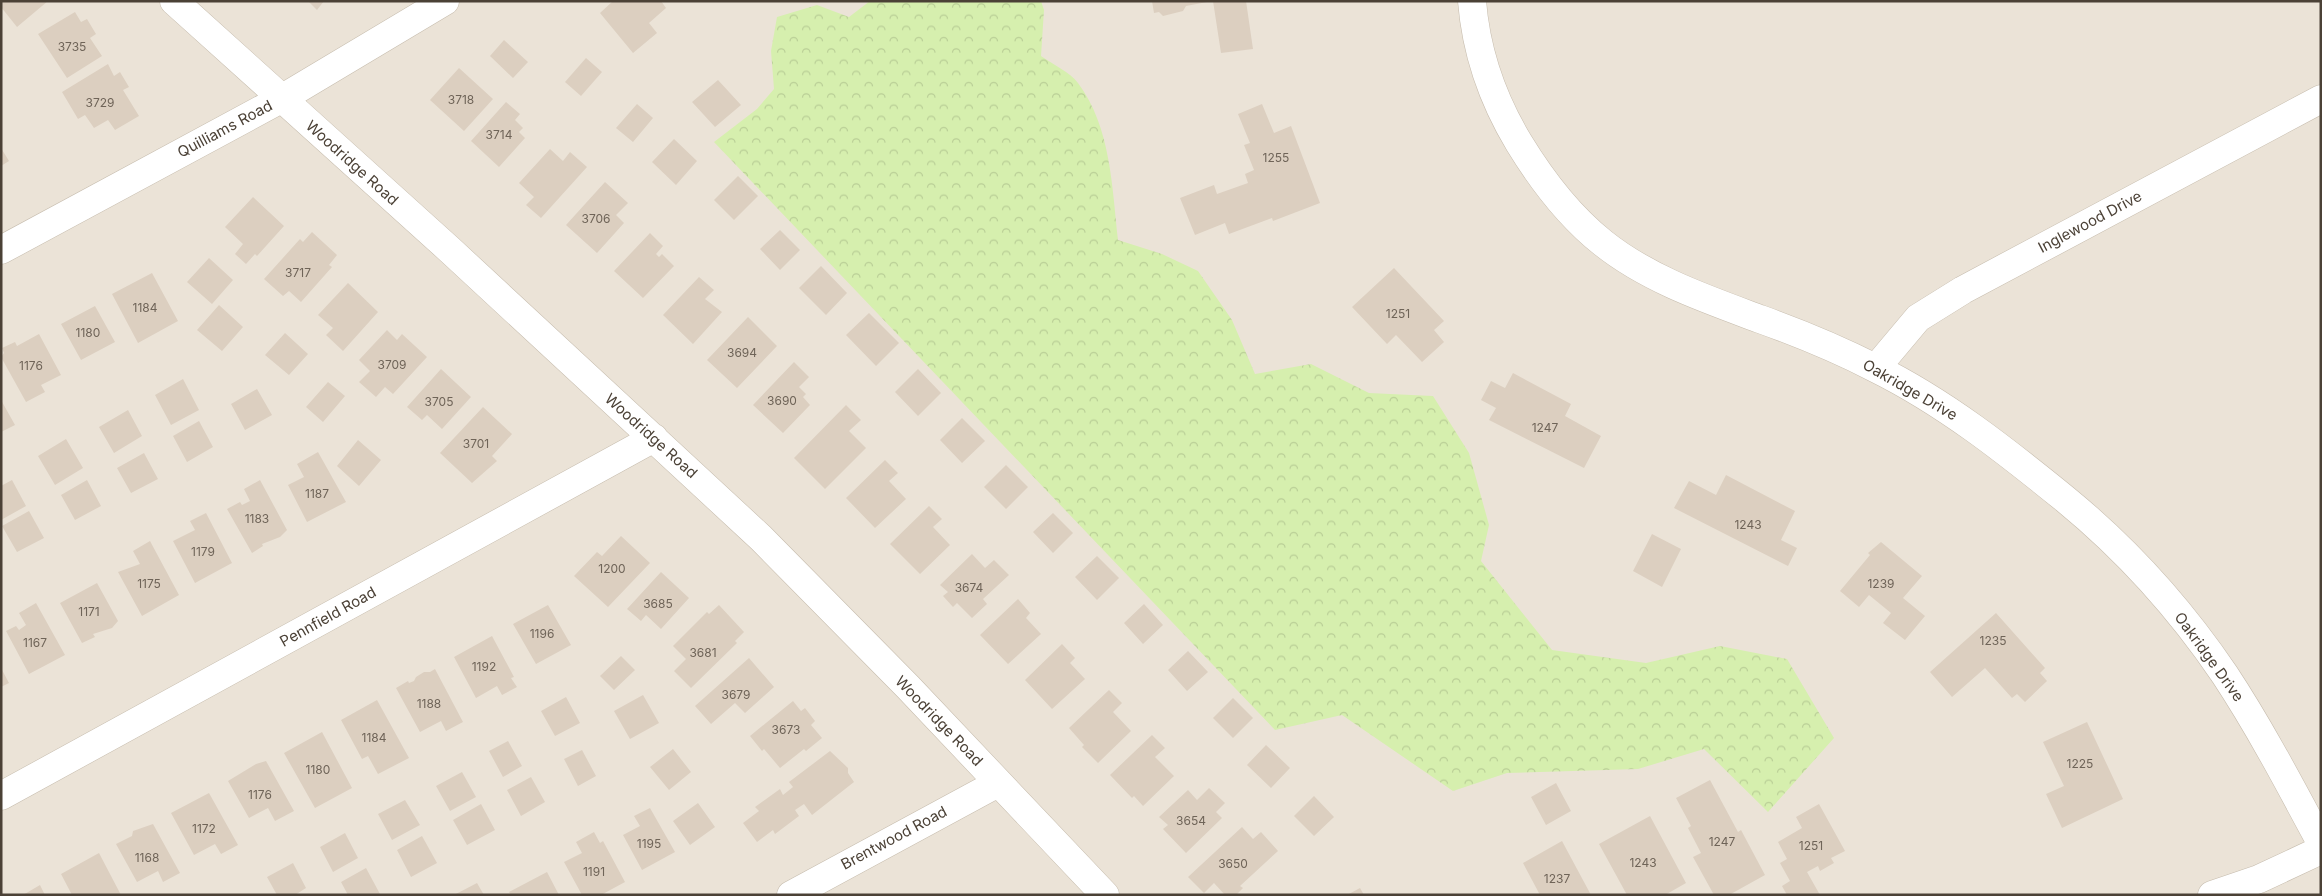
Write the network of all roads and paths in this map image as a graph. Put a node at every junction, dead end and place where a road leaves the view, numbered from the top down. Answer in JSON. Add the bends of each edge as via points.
{"nodes":[{"id":1,"x":174,"y":1,"type":"edge"},
{"id":2,"x":446,"y":1,"type":"edge"},
{"id":3,"x":1472,"y":1,"type":"edge"},
{"id":4,"x":281,"y":99,"type":"junction"},
{"id":5,"x":2321,"y":99,"type":"edge"},
{"id":6,"x":1,"y":250,"type":"edge"},
{"id":7,"x":1876,"y":368,"type":"junction"},
{"id":8,"x":654,"y":438,"type":"junction"},
{"id":9,"x":998,"y":783,"type":"junction"},
{"id":10,"x":1,"y":796,"type":"edge"},
{"id":11,"x":2321,"y":844,"type":"edge"},
{"id":12,"x":2321,"y":850,"type":"edge"},
{"id":13,"x":791,"y":895,"type":"edge"},
{"id":14,"x":1105,"y":895,"type":"edge"},
{"id":15,"x":2212,"y":895,"type":"edge"}],
"edges":[{"from":1,"to":4,"type":"street","name":"Woodridge Road"},
{"from":2,"to":4,"type":"street","name":"Quilliams Road"},
{"from":3,"to":7,"type":"street","name":"Oakridge Drive","via":[[1485,68],[1508,124],[1549,186],[1586,228],[1605,244],[1676,285],[1791,330]]},
{"from":4,"to":6,"type":"street","name":"Quilliams Road"},
{"from":4,"to":8,"type":"street","name":"Woodridge Road"},
{"from":5,"to":7,"type":"street","name":"Inglewood Drive","via":[[1963,290],[1918,318]]},
{"from":7,"to":11,"type":"street","name":"Oakridge Drive","via":[[1956,416],[2067,500],[2153,584],[2228,680]]},
{"from":8,"to":9,"type":"street","name":"Woodridge Road","via":[[772,549]]},
{"from":8,"to":10,"type":"street","name":"Pennfield Road"},
{"from":9,"to":13,"type":"street","name":"Brentwood Road"},
{"from":9,"to":14,"type":"street","name":"Woodridge Road"},
{"from":12,"to":15,"type":"street","via":[[2259,879]]}]}
